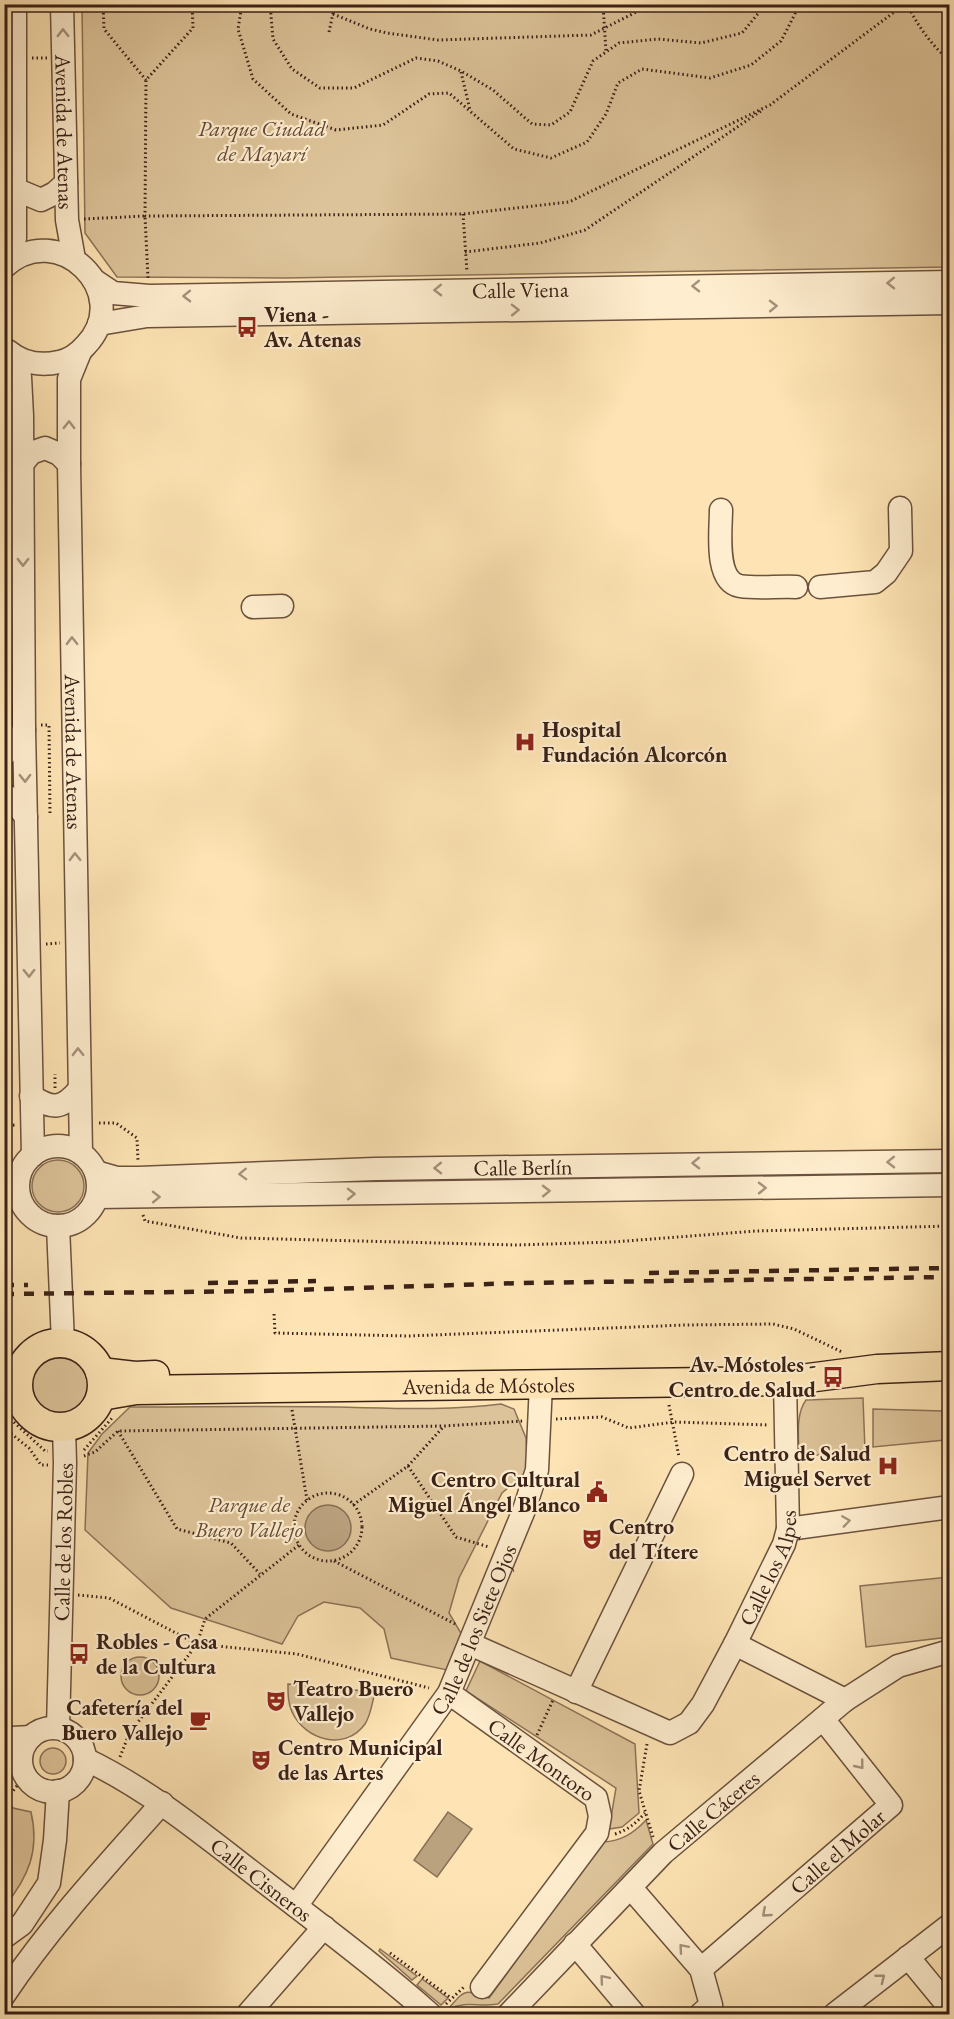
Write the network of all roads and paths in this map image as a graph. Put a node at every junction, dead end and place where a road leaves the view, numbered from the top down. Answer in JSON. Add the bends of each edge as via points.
{"nodes":[{"id":1,"x":15,"y":4,"type":"edge"},
{"id":2,"x":62,"y":4,"type":"edge"},
{"id":3,"x":103,"y":4,"type":"edge"},
{"id":4,"x":192,"y":4,"type":"edge"},
{"id":5,"x":242,"y":4,"type":"edge"},
{"id":6,"x":270,"y":4,"type":"edge"},
{"id":7,"x":335,"y":4,"type":"edge"},
{"id":8,"x":603,"y":4,"type":"edge"},
{"id":9,"x":652,"y":4,"type":"edge"},
{"id":10,"x":766,"y":4,"type":"edge"},
{"id":11,"x":800,"y":4,"type":"edge"},
{"id":12,"x":906,"y":4,"type":"edge"},
{"id":13,"x":333,"y":14,"type":"junction"},
{"id":14,"x":605,"y":28,"type":"junction"},
{"id":15,"x":329,"y":32,"type":"dead end"},
{"id":16,"x":606,"y":52,"type":"junction"},
{"id":17,"x":16,"y":58,"type":"junction"},
{"id":18,"x":63,"y":59,"type":"junction"},
{"id":19,"x":950,"y":61,"type":"edge"},
{"id":20,"x":461,"y":71,"type":"junction"},
{"id":21,"x":146,"y":80,"type":"junction"},
{"id":22,"x":770,"y":105,"type":"junction"},
{"id":23,"x":470,"y":111,"type":"junction"},
{"id":24,"x":66,"y":183,"type":"junction"},
{"id":25,"x":17,"y":190,"type":"junction"},
{"id":26,"x":463,"y":214,"type":"junction"},
{"id":27,"x":145,"y":216,"type":"junction"},
{"id":28,"x":76,"y":219,"type":"dead end"},
{"id":29,"x":465,"y":252,"type":"junction"},
{"id":30,"x":74,"y":259,"type":"junction"},
{"id":31,"x":6,"y":265,"type":"edge"},
{"id":32,"x":95,"y":281,"type":"junction"},
{"id":33,"x":950,"y":282,"type":"edge"},
{"id":34,"x":468,"y":290,"type":"junction"},
{"id":35,"x":148,"y":296,"type":"junction"},
{"id":36,"x":950,"y":303,"type":"edge"},
{"id":37,"x":99,"y":324,"type":"junction"},
{"id":38,"x":80,"y":352,"type":"junction"},
{"id":39,"x":9,"y":353,"type":"edge"},
{"id":40,"x":4,"y":399,"type":"edge"},
{"id":41,"x":22,"y":416,"type":"junction"},
{"id":42,"x":22,"y":464,"type":"junction"},
{"id":43,"x":69,"y":464,"type":"junction"},
{"id":44,"x":900,"y":508,"type":"dead end"},
{"id":45,"x":721,"y":510,"type":"dead end"},
{"id":46,"x":820,"y":586,"type":"dead end"},
{"id":47,"x":796,"y":587,"type":"dead end"},
{"id":48,"x":282,"y":606,"type":"dead end"},
{"id":49,"x":253,"y":607,"type":"dead end"},
{"id":50,"x":24,"y":728,"type":"junction"},
{"id":51,"x":4,"y":755,"type":"edge"},
{"id":52,"x":4,"y":794,"type":"edge"},
{"id":53,"x":50,"y":816,"type":"junction"},
{"id":54,"x":60,"y":816,"type":"dead end"},
{"id":55,"x":33,"y":817,"type":"junction"},
{"id":56,"x":62,"y":943,"type":"dead end"},
{"id":57,"x":43,"y":944,"type":"dead end"},
{"id":58,"x":45,"y":1075,"type":"dead end"},
{"id":59,"x":71,"y":1083,"type":"junction"},
{"id":60,"x":31,"y":1096,"type":"junction"},
{"id":61,"x":33,"y":1124,"type":"junction"},
{"id":62,"x":79,"y":1124,"type":"junction"},
{"id":63,"x":4,"y":1126,"type":"edge"},
{"id":64,"x":81,"y":1153,"type":"junction"},
{"id":65,"x":33,"y":1155,"type":"junction"},
{"id":66,"x":950,"y":1161,"type":"edge"},
{"id":67,"x":96,"y":1172,"type":"junction"},
{"id":68,"x":950,"y":1185,"type":"edge"},
{"id":69,"x":139,"y":1187,"type":"junction"},
{"id":70,"x":11,"y":1188,"type":"edge"},
{"id":71,"x":97,"y":1197,"type":"junction"},
{"id":72,"x":58,"y":1226,"type":"junction"},
{"id":73,"x":950,"y":1226,"type":"edge"},
{"id":74,"x":274,"y":1314,"type":"dead end"},
{"id":75,"x":63,"y":1343,"type":"junction"},
{"id":76,"x":846,"y":1354,"type":"dead end"},
{"id":77,"x":950,"y":1366,"type":"edge"},
{"id":78,"x":877,"y":1369,"type":"junction"},
{"id":79,"x":785,"y":1381,"type":"junction"},
{"id":80,"x":101,"y":1384,"type":"junction"},
{"id":81,"x":541,"y":1384,"type":"junction"},
{"id":82,"x":12,"y":1387,"type":"edge"},
{"id":83,"x":292,"y":1409,"type":"dead end"},
{"id":84,"x":539,"y":1420,"type":"junction"},
{"id":85,"x":786,"y":1425,"type":"junction"},
{"id":86,"x":444,"y":1426,"type":"junction"},
{"id":87,"x":64,"y":1427,"type":"junction"},
{"id":88,"x":4,"y":1428,"type":"edge"},
{"id":89,"x":294,"y":1428,"type":"junction"},
{"id":90,"x":674,"y":1428,"type":"dead end"},
{"id":91,"x":118,"y":1431,"type":"junction"},
{"id":92,"x":65,"y":1463,"type":"junction"},
{"id":93,"x":408,"y":1466,"type":"junction"},
{"id":94,"x":682,"y":1473,"type":"joint"},
{"id":95,"x":307,"y":1500,"type":"junction"},
{"id":96,"x":353,"y":1505,"type":"junction"},
{"id":97,"x":950,"y":1507,"type":"edge"},
{"id":98,"x":788,"y":1529,"type":"junction"},
{"id":99,"x":299,"y":1545,"type":"junction"},
{"id":100,"x":506,"y":1553,"type":"junction"},
{"id":101,"x":334,"y":1561,"type":"junction"},
{"id":102,"x":260,"y":1574,"type":"junction"},
{"id":103,"x":62,"y":1593,"type":"junction"},
{"id":104,"x":472,"y":1639,"type":"junction"},
{"id":105,"x":197,"y":1644,"type":"junction"},
{"id":106,"x":735,"y":1644,"type":"junction"},
{"id":107,"x":948,"y":1654,"type":"edge"},
{"id":108,"x":576,"y":1692,"type":"junction"},
{"id":109,"x":449,"y":1693,"type":"junction"},
{"id":110,"x":845,"y":1700,"type":"junction"},
{"id":111,"x":550,"y":1705,"type":"dead end"},
{"id":112,"x":823,"y":1719,"type":"junction"},
{"id":113,"x":58,"y":1728,"type":"junction"},
{"id":114,"x":655,"y":1728,"type":"junction"},
{"id":115,"x":539,"y":1732,"type":"dead end"},
{"id":116,"x":4,"y":1737,"type":"edge"},
{"id":117,"x":31,"y":1737,"type":"junction"},
{"id":118,"x":85,"y":1759,"type":"junction"},
{"id":119,"x":14,"y":1764,"type":"edge"},
{"id":120,"x":114,"y":1773,"type":"junction"},
{"id":121,"x":58,"y":1791,"type":"junction"},
{"id":122,"x":4,"y":1803,"type":"edge"},
{"id":123,"x":162,"y":1803,"type":"junction"},
{"id":124,"x":645,"y":1813,"type":"junction"},
{"id":125,"x":597,"y":1833,"type":"junction"},
{"id":126,"x":663,"y":1853,"type":"junction"},
{"id":127,"x":631,"y":1888,"type":"junction"},
{"id":128,"x":296,"y":1906,"type":"junction"},
{"id":129,"x":950,"y":1924,"type":"edge"},
{"id":130,"x":324,"y":1927,"type":"junction"},
{"id":131,"x":4,"y":1937,"type":"edge"},
{"id":132,"x":575,"y":1944,"type":"junction"},
{"id":133,"x":908,"y":1957,"type":"junction"},
{"id":134,"x":14,"y":1967,"type":"edge"},
{"id":135,"x":702,"y":1969,"type":"junction"},
{"id":136,"x":482,"y":1988,"type":"dead end"},
{"id":137,"x":4,"y":1995,"type":"edge"},
{"id":138,"x":950,"y":2008,"type":"edge"},
{"id":139,"x":248,"y":2014,"type":"edge"},
{"id":140,"x":430,"y":2014,"type":"edge"},
{"id":141,"x":509,"y":2014,"type":"edge"},
{"id":142,"x":634,"y":2014,"type":"edge"},
{"id":143,"x":701,"y":2014,"type":"edge"},
{"id":144,"x":835,"y":2014,"type":"edge"}],
"edges":[{"from":1,"to":17,"type":"street"},
{"from":18,"to":2,"type":"street","name":"Avenida de Atenas","one_way":true},
{"from":3,"to":21,"type":"path","via":[[104,29]]},
{"from":4,"to":21,"type":"path","via":[[193,28]]},
{"from":5,"to":23,"type":"path","via":[[238,30],[253,79],[291,114],[336,130],[383,125],[429,94],[449,93]]},
{"from":6,"to":20,"type":"path","via":[[273,39],[292,69],[320,88],[354,88],[416,58],[438,61]]},
{"from":7,"to":13,"type":"path"},
{"from":8,"to":14,"type":"path"},
{"from":9,"to":14,"type":"path"},
{"from":10,"to":16,"type":"path","via":[[742,33],[701,43],[658,39],[619,43]]},
{"from":11,"to":23,"type":"path","via":[[781,41],[752,66],[710,78],[642,69],[618,83],[606,114],[587,142],[551,158],[514,149]]},
{"from":12,"to":19,"type":"path","via":[[939,52]]},
{"from":12,"to":22,"type":"path"},
{"from":13,"to":14,"type":"path","via":[[369,29],[438,40],[591,35]]},
{"from":13,"to":15,"type":"path"},
{"from":14,"to":16,"type":"path"},
{"from":16,"to":20,"type":"path","via":[[593,61],[570,112],[551,125],[532,124],[493,90]]},
{"from":17,"to":18,"type":"path"},
{"from":17,"to":25,"type":"street"},
{"from":18,"to":24,"type":"street","name":"Avenida de Atenas"},
{"from":20,"to":23,"type":"path"},
{"from":21,"to":27,"type":"path"},
{"from":22,"to":26,"type":"path","via":[[569,202]]},
{"from":22,"to":29,"type":"path","via":[[585,230],[540,243]]},
{"from":24,"to":25,"type":"street","via":[[41,200]]},
{"from":24,"to":30,"type":"street","name":"Avenida de Atenas"},
{"from":25,"to":31,"type":"street","via":[[15,238]]},
{"from":26,"to":27,"type":"path"},
{"from":26,"to":29,"type":"path"},
{"from":27,"to":28,"type":"path"},
{"from":27,"to":35,"type":"path"},
{"from":29,"to":34,"type":"path"},
{"from":30,"to":31,"type":"street","via":[[39,250]]},
{"from":30,"to":32,"type":"street"},
{"from":32,"to":35,"type":"street","name":"Calle Viena","via":[[113,293]]},
{"from":32,"to":37,"type":"street","via":[[101,297]]},
{"from":33,"to":34,"type":"street","name":"Calle Viena","one_way":true},
{"from":34,"to":35,"type":"street","name":"Calle Viena","one_way":true},
{"from":37,"to":36,"type":"street","name":"Calle Viena","one_way":true,"via":[[147,316]]},
{"from":37,"to":38,"type":"street","name":"Avenida de Atenas","via":[[92,340]]},
{"from":38,"to":39,"type":"street","via":[[49,364],[32,363]]},
{"from":43,"to":38,"type":"street","name":"Avenida de Atenas","one_way":true,"via":[[69,379]]},
{"from":39,"to":41,"type":"street","via":[[20,377]]},
{"from":40,"to":41,"type":"street"},
{"from":41,"to":42,"type":"street"},
{"from":42,"to":43,"type":"street","via":[[31,453],[45,448]]},
{"from":42,"to":50,"type":"street","one_way":true},
{"from":59,"to":43,"type":"street","name":"Avenida de Atenas","one_way":true},
{"from":44,"to":46,"type":"street","via":[[900,551],[886,573],[876,582]]},
{"from":45,"to":47,"type":"street","via":[[722,567],[726,576],[738,586]]},
{"from":48,"to":49,"type":"street"},
{"from":50,"to":51,"type":"street"},
{"from":50,"to":53,"type":"path","via":[[49,725]]},
{"from":50,"to":55,"type":"street","one_way":true},
{"from":52,"to":55,"type":"street"},
{"from":53,"to":54,"type":"path"},
{"from":53,"to":55,"type":"path"},
{"from":55,"to":60,"type":"street","one_way":true},
{"from":56,"to":57,"type":"path"},
{"from":58,"to":59,"type":"path"},
{"from":59,"to":60,"type":"street","via":[[70,1101],[56,1107]]},
{"from":59,"to":62,"type":"street","name":"Avenida de Atenas"},
{"from":60,"to":61,"type":"street"},
{"from":61,"to":63,"type":"path"},
{"from":61,"to":65,"type":"street"},
{"from":62,"to":64,"type":"street","name":"Avenida de Atenas"},
{"from":62,"to":69,"type":"path","via":[[116,1123],[137,1138]]},
{"from":64,"to":65,"type":"street","via":[[56,1146]]},
{"from":64,"to":67,"type":"street"},
{"from":65,"to":70,"type":"street"},
{"from":66,"to":69,"type":"street","name":"Calle Berlín","one_way":true,"via":[[375,1169]]},
{"from":67,"to":69,"type":"street","name":"Calle Berlín"},
{"from":67,"to":71,"type":"street"},
{"from":69,"to":68,"type":"street","name":"Calle Berlín","one_way":true},
{"from":69,"to":71,"type":"street","name":"Calle Berlín"},
{"from":69,"to":73,"type":"path","via":[[145,1221],[241,1238],[527,1244],[756,1231]]},
{"from":70,"to":72,"type":"street","via":[[34,1218]]},
{"from":71,"to":72,"type":"street","via":[[82,1218]]},
{"from":72,"to":75,"type":"street"},
{"from":74,"to":76,"type":"path","via":[[276,1333],[344,1335],[773,1324],[794,1329]]},
{"from":75,"to":80,"type":"main road","via":[[75,1345],[95,1360]]},
{"from":75,"to":82,"type":"main road","via":[[39,1348]]},
{"from":77,"to":78,"type":"main road","name":"Avenida de Móstoles"},
{"from":78,"to":79,"type":"main road","name":"Avenida de Móstoles"},
{"from":78,"to":80,"type":"main road","name":"Avenida de Móstoles","via":[[783,1362],[135,1376]]},
{"from":79,"to":81,"type":"main road","name":"Avenida de Móstoles"},
{"from":79,"to":85,"type":"street","name":"Calle los Alpes"},
{"from":80,"to":81,"type":"main road","name":"Avenida de Móstoles","via":[[136,1390]]},
{"from":80,"to":87,"type":"main road","via":[[96,1408],[77,1424]]},
{"from":81,"to":84,"type":"street","name":"Calle de los Siete Ojos"},
{"from":82,"to":87,"type":"main road","via":[[37,1420]]},
{"from":83,"to":89,"type":"path"},
{"from":84,"to":85,"type":"path","via":[[602,1417],[629,1428],[674,1422]]},
{"from":84,"to":86,"type":"path"},
{"from":84,"to":100,"type":"street","name":"Calle de los Siete Ojos","via":[[537,1470]]},
{"from":85,"to":98,"type":"street","name":"Calle los Alpes"},
{"from":86,"to":89,"type":"path"},
{"from":86,"to":93,"type":"path"},
{"from":87,"to":92,"type":"street","name":"Calle de los Robles"},
{"from":88,"to":92,"type":"path","via":[[29,1448],[41,1465]]},
{"from":89,"to":91,"type":"path"},
{"from":89,"to":95,"type":"path"},
{"from":90,"to":94,"type":"path"},
{"from":91,"to":92,"type":"path","via":[[95,1452]]},
{"from":91,"to":102,"type":"path","via":[[177,1529],[231,1543]]},
{"from":92,"to":103,"type":"street","name":"Calle de los Robles"},
{"from":93,"to":96,"type":"path"},
{"from":93,"to":100,"type":"path","via":[[456,1537]]},
{"from":94,"to":108,"type":"street"},
{"from":95,"to":96,"type":"path","via":[[326,1493]]},
{"from":95,"to":99,"type":"path","via":[[300,1507],[294,1526]]},
{"from":96,"to":101,"type":"path","via":[[362,1523],[358,1543]]},
{"from":98,"to":97,"type":"street","one_way":true},
{"from":98,"to":106,"type":"street","name":"Calle los Alpes"},
{"from":99,"to":101,"type":"path","via":[[314,1558]]},
{"from":99,"to":102,"type":"path"},
{"from":100,"to":104,"type":"street","name":"Calle de los Siete Ojos"},
{"from":101,"to":104,"type":"path"},
{"from":102,"to":105,"type":"path","via":[[205,1618]]},
{"from":103,"to":105,"type":"path","via":[[109,1598]]},
{"from":103,"to":113,"type":"street","name":"Calle de los Robles"},
{"from":104,"to":108,"type":"street","name":"Calle los Alpes"},
{"from":104,"to":109,"type":"street","name":"Calle de los Siete Ojos"},
{"from":105,"to":109,"type":"path","via":[[297,1654]]},
{"from":105,"to":120,"type":"path","via":[[129,1734]]},
{"from":106,"to":110,"type":"street","name":"Calle los Alpes"},
{"from":106,"to":114,"type":"street","name":"Calle los Alpes","via":[[689,1724],[670,1733]]},
{"from":107,"to":110,"type":"street","name":"Calle Cáceres","via":[[898,1666]]},
{"from":108,"to":114,"type":"street","name":"Calle los Alpes"},
{"from":109,"to":125,"type":"street","name":"Calle Montoro","via":[[596,1798],[600,1816]]},
{"from":109,"to":128,"type":"street","name":"Calle de los Siete Ojos"},
{"from":110,"to":112,"type":"street","name":"Calle Cáceres"},
{"from":111,"to":115,"type":"path"},
{"from":112,"to":126,"type":"street","name":"Calle Cáceres"},
{"from":112,"to":135,"type":"street","name":"Calle el Molar","one_way":true,"via":[[891,1805]]},
{"from":113,"to":117,"type":"street","via":[[48,1728]]},
{"from":113,"to":118,"type":"street","via":[[77,1738]]},
{"from":114,"to":124,"type":"path","via":[[645,1748],[639,1791]]},
{"from":116,"to":117,"type":"street"},
{"from":117,"to":119,"type":"street"},
{"from":118,"to":120,"type":"street","name":"Calle Cisneros"},
{"from":118,"to":121,"type":"street","via":[[74,1784]]},
{"from":119,"to":121,"type":"street","via":[[39,1788]]},
{"from":119,"to":122,"type":"path"},
{"from":120,"to":123,"type":"street","name":"Calle Cisneros"},
{"from":121,"to":131,"type":"street","via":[[49,1883],[22,1924]]},
{"from":123,"to":128,"type":"street","name":"Calle Cisneros"},
{"from":123,"to":134,"type":"street"},
{"from":124,"to":125,"type":"path","via":[[625,1831],[610,1836]]},
{"from":124,"to":126,"type":"path"},
{"from":125,"to":136,"type":"street","name":"Calle Montoro"},
{"from":126,"to":127,"type":"street","name":"Calle Cáceres"},
{"from":127,"to":132,"type":"street","name":"Calle Cáceres"},
{"from":135,"to":127,"type":"street","one_way":true},
{"from":128,"to":130,"type":"street","name":"Calle Cisneros"},
{"from":129,"to":133,"type":"street"},
{"from":130,"to":139,"type":"street"},
{"from":130,"to":140,"type":"street","name":"Calle Cisneros"},
{"from":132,"to":141,"type":"street","name":"Calle Cáceres"},
{"from":142,"to":132,"type":"street","one_way":true},
{"from":133,"to":138,"type":"street"},
{"from":144,"to":133,"type":"street","one_way":true},
{"from":134,"to":137,"type":"street"},
{"from":135,"to":143,"type":"street","via":[[711,2005]]}]}
